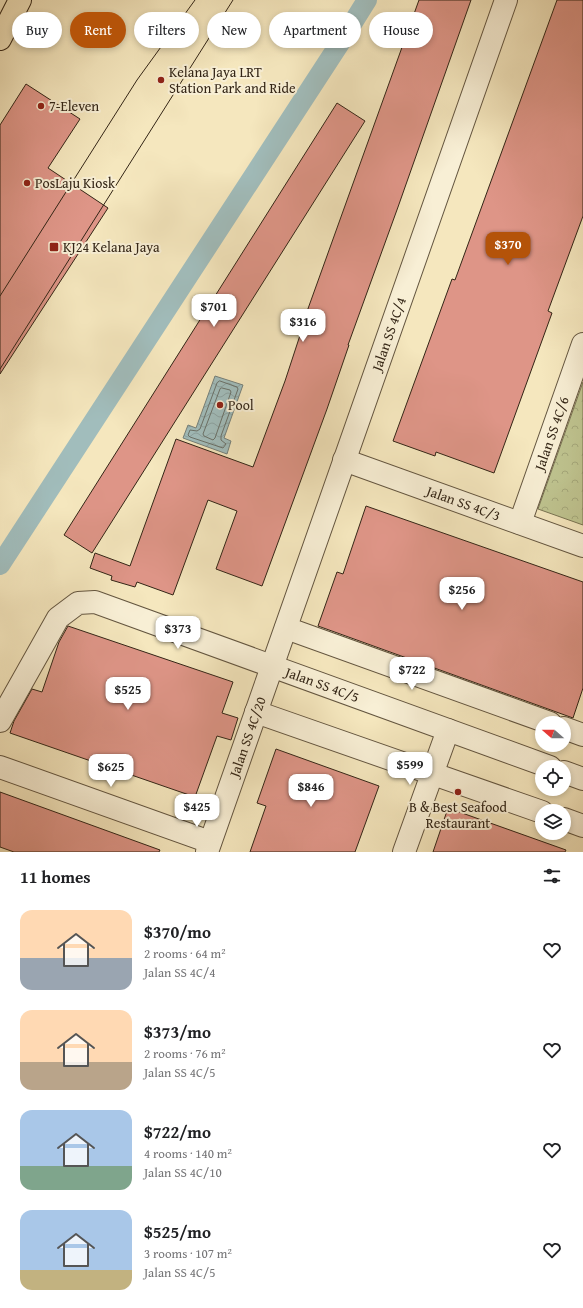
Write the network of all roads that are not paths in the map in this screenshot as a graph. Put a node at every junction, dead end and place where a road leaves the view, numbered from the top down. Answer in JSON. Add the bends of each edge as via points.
{"nodes":[{"id":1,"x":20,"y":0,"type":"edge"},
{"id":2,"x":506,"y":0,"type":"edge"},
{"id":3,"x":0,"y":39,"type":"edge"},
{"id":4,"x":583,"y":344,"type":"edge"},
{"id":5,"x":344,"y":460,"type":"junction"},
{"id":6,"x":520,"y":523,"type":"junction"},
{"id":7,"x":583,"y":546,"type":"edge"},
{"id":8,"x":286,"y":628,"type":"junction"},
{"id":9,"x":272,"y":667,"type":"junction"},
{"id":10,"x":256,"y":712,"type":"junction"},
{"id":11,"x":535,"y":718,"type":"edge"},
{"id":12,"x":0,"y":721,"type":"edge"},
{"id":13,"x":448,"y":730,"type":"junction"},
{"id":14,"x":571,"y":731,"type":"edge"},
{"id":15,"x":583,"y":735,"type":"edge"},
{"id":16,"x":535,"y":762,"type":"edge"},
{"id":17,"x":0,"y":767,"type":"edge"},
{"id":18,"x":432,"y":774,"type":"junction"},
{"id":19,"x":571,"y":775,"type":"edge"},
{"id":20,"x":583,"y":779,"type":"edge"},
{"id":21,"x":535,"y":810,"type":"edge"},
{"id":22,"x":571,"y":822,"type":"edge"},
{"id":23,"x":583,"y":826,"type":"edge"},
{"id":24,"x":208,"y":847,"type":"edge"},
{"id":25,"x":404,"y":852,"type":"edge"}],
"edges":[{"from":1,"to":3,"type":"highway"},
{"from":2,"to":5,"type":"street","name":"Jalan SS 4C/4"},
{"from":4,"to":6,"type":"street","name":"Jalan SS 4C/6"},
{"from":5,"to":6,"type":"street","name":"Jalan SS 4C/3"},
{"from":5,"to":8,"type":"street","name":"Jalan SS 4C/4"},
{"from":6,"to":7,"type":"street","name":"Jalan SS 4C/3"},
{"from":8,"to":9,"type":"street","name":"Jalan SS 4C/4"},
{"from":8,"to":11,"type":"street"},
{"from":9,"to":10,"type":"street","name":"Jalan SS 4C/20"},
{"from":9,"to":12,"type":"street","name":"Jalan SS 4C/5","via":[[95,602],[78,603],[58,618]]},
{"from":9,"to":13,"type":"street","name":"Jalan SS 4C/5"},
{"from":10,"to":18,"type":"street"},
{"from":10,"to":24,"type":"street","name":"Jalan SS 4C/20"},
{"from":13,"to":16,"type":"street","name":"Jalan SS 4C/5"},
{"from":13,"to":18,"type":"street"},
{"from":14,"to":15,"type":"street"},
{"from":17,"to":24,"type":"street"},
{"from":18,"to":21,"type":"street"},
{"from":18,"to":25,"type":"street"},
{"from":19,"to":20,"type":"street"},
{"from":22,"to":23,"type":"street"}]}
